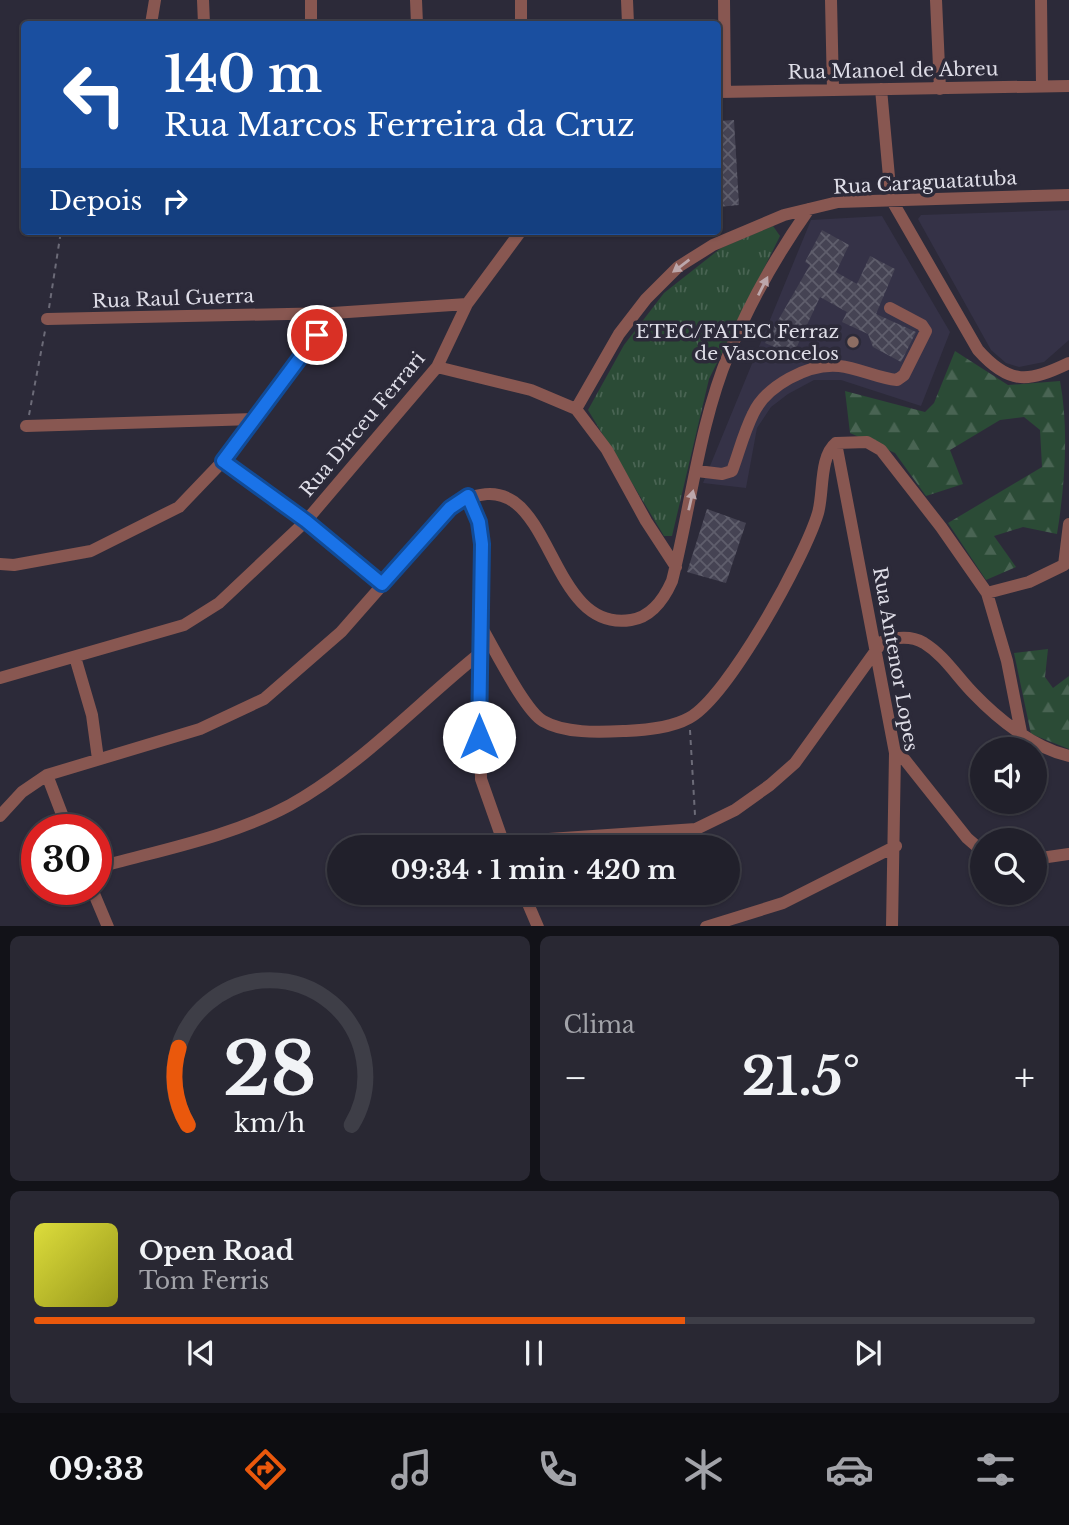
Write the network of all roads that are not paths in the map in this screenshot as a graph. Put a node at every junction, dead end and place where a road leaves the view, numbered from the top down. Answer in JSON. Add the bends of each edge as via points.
{"nodes":[{"id":1,"x":155,"y":0,"type":"edge"},
{"id":2,"x":203,"y":0,"type":"edge"},
{"id":3,"x":311,"y":0,"type":"edge"},
{"id":4,"x":416,"y":0,"type":"edge"},
{"id":5,"x":521,"y":0,"type":"edge"},
{"id":6,"x":627,"y":0,"type":"edge"},
{"id":7,"x":724,"y":0,"type":"edge"},
{"id":8,"x":831,"y":0,"type":"edge"},
{"id":9,"x":936,"y":0,"type":"edge"},
{"id":10,"x":1041,"y":0,"type":"edge"},
{"id":11,"x":152,"y":21,"type":"edge"},
{"id":12,"x":204,"y":21,"type":"edge"},
{"id":13,"x":311,"y":21,"type":"edge"},
{"id":14,"x":417,"y":21,"type":"edge"},
{"id":15,"x":521,"y":21,"type":"edge"},
{"id":16,"x":628,"y":21,"type":"edge"},
{"id":17,"x":1042,"y":86,"type":"junction"},
{"id":18,"x":1069,"y":86,"type":"edge"},
{"id":19,"x":881,"y":89,"type":"junction"},
{"id":20,"x":940,"y":89,"type":"junction"},
{"id":21,"x":833,"y":90,"type":"junction"},
{"id":22,"x":721,"y":92,"type":"edge"},
{"id":23,"x":1069,"y":195,"type":"edge"},
{"id":24,"x":891,"y":199,"type":"junction"},
{"id":25,"x":809,"y":209,"type":"junction"},
{"id":26,"x":784,"y":215,"type":"junction"},
{"id":27,"x":517,"y":235,"type":"edge"},
{"id":28,"x":788,"y":239,"type":"junction"},
{"id":29,"x":467,"y":304,"type":"junction"},
{"id":30,"x":890,"y":308,"type":"dead end"},
{"id":31,"x":332,"y":313,"type":"junction"},
{"id":32,"x":47,"y":319,"type":"dead end"},
{"id":33,"x":1069,"y":363,"type":"edge"},
{"id":34,"x":437,"y":367,"type":"junction"},
{"id":35,"x":576,"y":409,"type":"junction"},
{"id":36,"x":254,"y":419,"type":"junction"},
{"id":37,"x":26,"y":426,"type":"dead end"},
{"id":38,"x":836,"y":443,"type":"junction"},
{"id":39,"x":223,"y":461,"type":"junction"},
{"id":40,"x":697,"y":471,"type":"junction"},
{"id":41,"x":468,"y":496,"type":"junction"},
{"id":42,"x":306,"y":521,"type":"junction"},
{"id":43,"x":1069,"y":524,"type":"edge"},
{"id":44,"x":0,"y":564,"type":"edge"},
{"id":45,"x":1067,"y":565,"type":"edge"},
{"id":46,"x":676,"y":567,"type":"junction"},
{"id":47,"x":382,"y":584,"type":"junction"},
{"id":48,"x":988,"y":593,"type":"junction"},
{"id":49,"x":479,"y":623,"type":"junction"},
{"id":50,"x":877,"y":651,"type":"junction"},
{"id":51,"x":479,"y":654,"type":"junction"},
{"id":52,"x":75,"y":657,"type":"junction"},
{"id":53,"x":0,"y":678,"type":"edge"},
{"id":54,"x":1021,"y":732,"type":"junction"},
{"id":55,"x":895,"y":753,"type":"junction"},
{"id":56,"x":1069,"y":756,"type":"edge"},
{"id":57,"x":98,"y":758,"type":"junction"},
{"id":58,"x":47,"y":775,"type":"junction"},
{"id":59,"x":62,"y":814,"type":"edge"},
{"id":60,"x":0,"y":816,"type":"edge"},
{"id":61,"x":501,"y":835,"type":"edge"},
{"id":62,"x":624,"y":835,"type":"edge"},
{"id":63,"x":970,"y":841,"type":"edge"},
{"id":64,"x":896,"y":846,"type":"junction"},
{"id":65,"x":1069,"y":854,"type":"edge"},
{"id":66,"x":1047,"y":857,"type":"edge"},
{"id":67,"x":112,"y":863,"type":"edge"},
{"id":68,"x":99,"y":905,"type":"edge"},
{"id":69,"x":529,"y":905,"type":"edge"},
{"id":70,"x":108,"y":926,"type":"edge"},
{"id":71,"x":538,"y":926,"type":"edge"},
{"id":72,"x":706,"y":926,"type":"edge"},
{"id":73,"x":892,"y":926,"type":"edge"}],
"edges":[{"from":1,"to":11,"type":"street"},
{"from":2,"to":12,"type":"street"},
{"from":3,"to":13,"type":"street"},
{"from":4,"to":14,"type":"street"},
{"from":5,"to":15,"type":"street"},
{"from":6,"to":16,"type":"street"},
{"from":7,"to":22,"type":"street"},
{"from":8,"to":21,"type":"street"},
{"from":9,"to":20,"type":"street"},
{"from":10,"to":17,"type":"street"},
{"from":17,"to":18,"type":"street","name":"Rua Manoel de Abreu"},
{"from":17,"to":20,"type":"street","name":"Rua Manoel de Abreu"},
{"from":19,"to":20,"type":"street","name":"Rua Manoel de Abreu"},
{"from":19,"to":21,"type":"street","name":"Rua Manoel de Abreu"},
{"from":19,"to":24,"type":"street"},
{"from":21,"to":22,"type":"street","name":"Rua Manoel de Abreu"},
{"from":23,"to":24,"type":"street","name":"Rua Caraguatatuba"},
{"from":24,"to":25,"type":"street","name":"Rua Caraguatatuba"},
{"from":24,"to":33,"type":"street","via":[[978,350],[992,366],[1007,376],[1027,378]]},
{"from":25,"to":26,"type":"street","name":"Rua Caraguatatuba"},
{"from":25,"to":28,"type":"street"},
{"from":26,"to":28,"type":"street"},
{"from":26,"to":35,"type":"street","name":"Rua Caraguatatuba","one_way":true,"via":[[713,245],[678,267],[619,334]]},
{"from":27,"to":29,"type":"street","name":"Rua Dirceu Ferrari"},
{"from":40,"to":28,"type":"street","one_way":true,"via":[[729,352]]},
{"from":29,"to":31,"type":"street","name":"Rua Raul Guerra"},
{"from":29,"to":34,"type":"street","name":"Rua Dirceu Ferrari"},
{"from":30,"to":40,"type":"street","via":[[926,331],[904,375],[885,379],[834,366],[800,373],[769,393],[754,412],[732,471]]},
{"from":31,"to":32,"type":"street","name":"Rua Raul Guerra"},
{"from":31,"to":36,"type":"street"},
{"from":34,"to":35,"type":"street","via":[[531,390]]},
{"from":34,"to":42,"type":"street","name":"Rua Dirceu Ferrari"},
{"from":35,"to":46,"type":"street","via":[[607,450]]},
{"from":36,"to":37,"type":"street"},
{"from":36,"to":39,"type":"street"},
{"from":38,"to":48,"type":"street","via":[[859,441],[881,450]]},
{"from":38,"to":49,"type":"street","via":[[828,453],[808,541],[748,651],[724,684],[689,718],[639,731],[554,726],[531,709]]},
{"from":38,"to":50,"type":"street","name":"Rua Antenor Lopes"},
{"from":39,"to":42,"type":"street"},
{"from":39,"to":44,"type":"street","via":[[179,507],[137,530],[91,551]]},
{"from":46,"to":40,"type":"street","one_way":true},
{"from":41,"to":46,"type":"street","via":[[486,491],[514,500],[578,600],[602,617],[624,621],[651,611],[665,596]]},
{"from":41,"to":47,"type":"street","via":[[450,508]]},
{"from":41,"to":49,"type":"street","via":[[482,544]]},
{"from":42,"to":47,"type":"street"},
{"from":42,"to":52,"type":"street","name":"Rua Dirceu Ferrari","via":[[219,603],[184,625]]},
{"from":43,"to":45,"type":"street"},
{"from":45,"to":48,"type":"street"},
{"from":47,"to":57,"type":"street","via":[[341,632],[264,699],[200,729]]},
{"from":48,"to":54,"type":"street"},
{"from":49,"to":51,"type":"street"},
{"from":50,"to":54,"type":"street","via":[[882,642],[896,638],[923,643],[993,712]]},
{"from":50,"to":55,"type":"street","name":"Rua Antenor Lopes"},
{"from":50,"to":62,"type":"street","via":[[795,763],[771,785],[696,829]]},
{"from":51,"to":61,"type":"street","via":[[481,779]]},
{"from":51,"to":67,"type":"street","via":[[386,735],[290,805],[213,835]]},
{"from":52,"to":53,"type":"street","name":"Rua Dirceu Ferrari"},
{"from":52,"to":57,"type":"street","via":[[92,715]]},
{"from":54,"to":56,"type":"street"},
{"from":55,"to":63,"type":"street"},
{"from":55,"to":64,"type":"street","name":"Rua Antenor Lopes"},
{"from":57,"to":58,"type":"street"},
{"from":58,"to":59,"type":"street"},
{"from":58,"to":60,"type":"street","via":[[22,792]]},
{"from":64,"to":72,"type":"street","via":[[783,903]]},
{"from":64,"to":73,"type":"street","name":"Rua Antenor Lopes"},
{"from":65,"to":66,"type":"street"},
{"from":68,"to":70,"type":"street"},
{"from":69,"to":71,"type":"street"}]}
